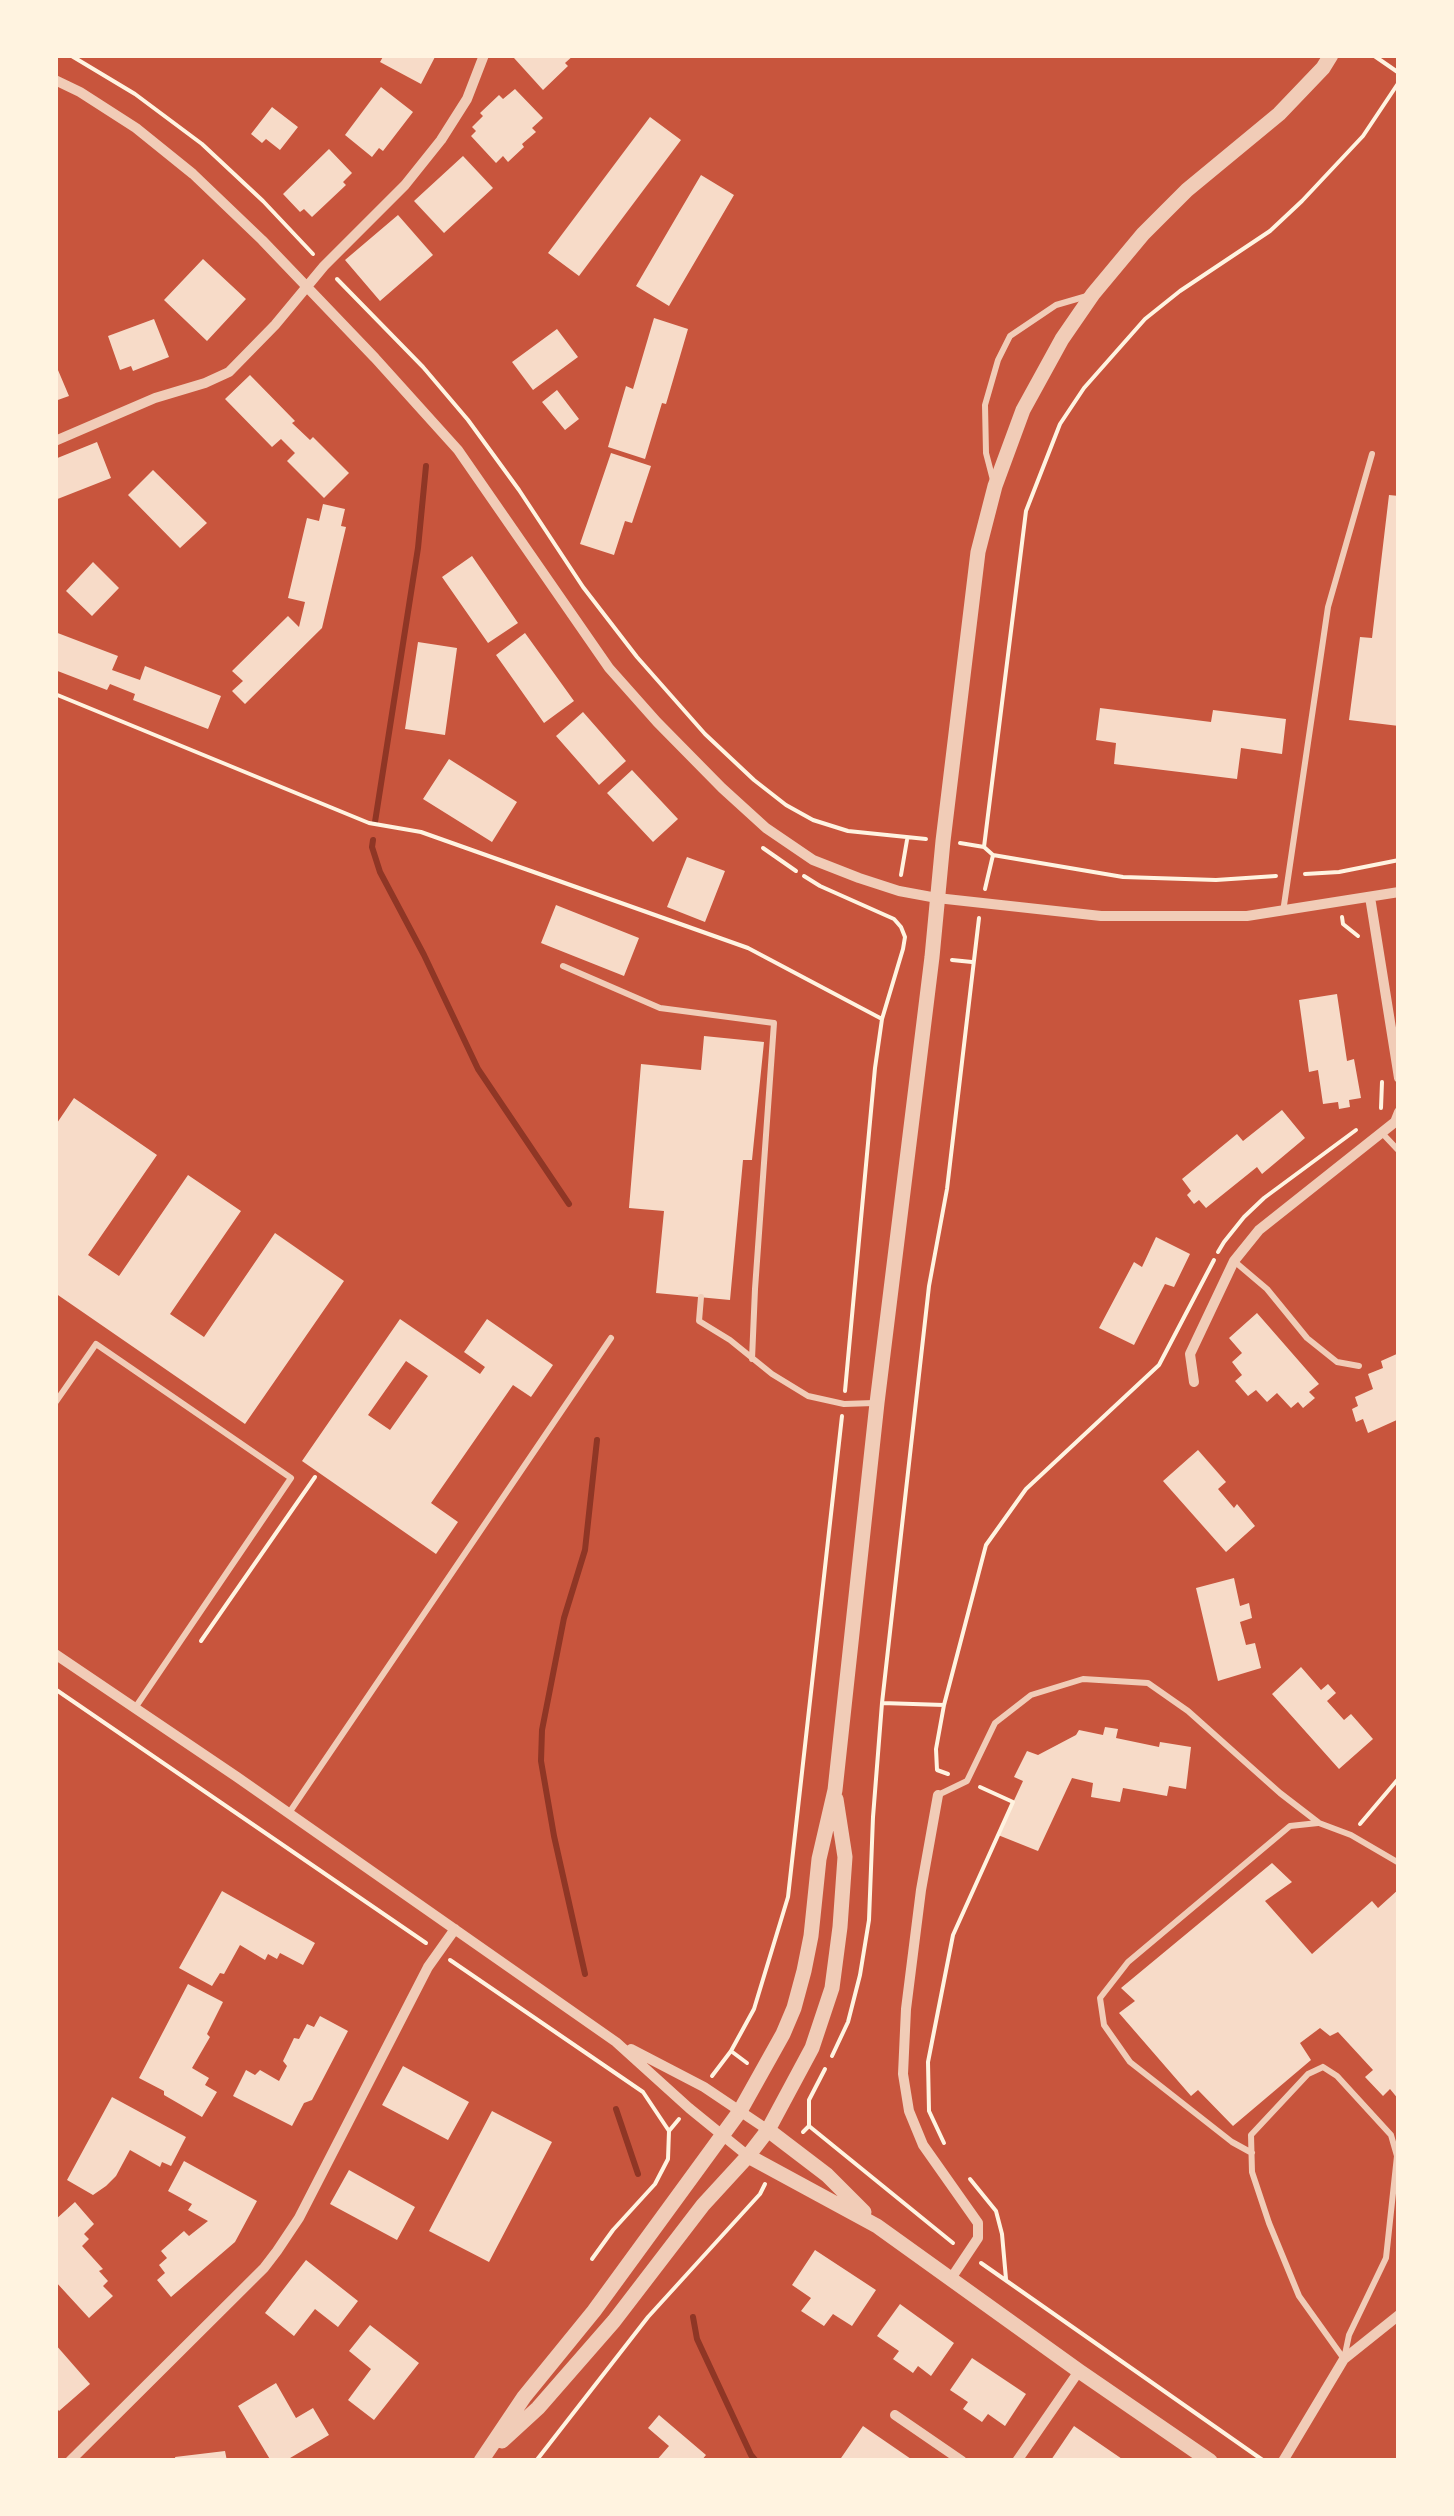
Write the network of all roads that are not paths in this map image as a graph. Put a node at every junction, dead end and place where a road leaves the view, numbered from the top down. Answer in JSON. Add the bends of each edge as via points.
{"nodes":[{"id":1,"x":484,"y":55,"type":"edge"},
{"id":2,"x":1331,"y":55,"type":"edge"},
{"id":3,"x":55,"y":80,"type":"edge"},
{"id":4,"x":306,"y":286,"type":"junction"},
{"id":5,"x":1093,"y":294,"type":"junction"},
{"id":6,"x":55,"y":440,"type":"edge"},
{"id":7,"x":1372,"y":454,"type":"dead end"},
{"id":8,"x":995,"y":486,"type":"junction"},
{"id":9,"x":1399,"y":892,"type":"edge"},
{"id":10,"x":1370,"y":897,"type":"junction"},
{"id":11,"x":938,"y":898,"type":"junction"},
{"id":12,"x":1284,"y":912,"type":"junction"},
{"id":13,"x":563,"y":966,"type":"dead end"},
{"id":14,"x":1399,"y":1078,"type":"edge"},
{"id":15,"x":1399,"y":1112,"type":"edge"},
{"id":16,"x":1382,"y":1132,"type":"junction"},
{"id":17,"x":1399,"y":1151,"type":"edge"},
{"id":18,"x":1234,"y":1262,"type":"junction"},
{"id":19,"x":700,"y":1297,"type":"dead end"},
{"id":20,"x":611,"y":1338,"type":"dead end"},
{"id":21,"x":752,"y":1358,"type":"junction"},
{"id":22,"x":1359,"y":1366,"type":"dead end"},
{"id":23,"x":1194,"y":1382,"type":"dead end"},
{"id":24,"x":55,"y":1403,"type":"edge"},
{"id":25,"x":878,"y":1403,"type":"junction"},
{"id":26,"x":55,"y":1654,"type":"edge"},
{"id":27,"x":135,"y":1708,"type":"junction"},
{"id":28,"x":835,"y":1790,"type":"junction"},
{"id":29,"x":938,"y":1794,"type":"joint"},
{"id":30,"x":289,"y":1813,"type":"junction"},
{"id":31,"x":1319,"y":1823,"type":"junction"},
{"id":32,"x":1399,"y":1863,"type":"edge"},
{"id":33,"x":455,"y":1929,"type":"junction"},
{"id":34,"x":616,"y":2042,"type":"junction"},
{"id":35,"x":740,"y":2110,"type":"junction"},
{"id":36,"x":768,"y":2130,"type":"junction"},
{"id":37,"x":721,"y":2134,"type":"junction"},
{"id":38,"x":1252,"y":2153,"type":"junction"},
{"id":39,"x":748,"y":2156,"type":"junction"},
{"id":40,"x":877,"y":2226,"type":"junction"},
{"id":41,"x":950,"y":2280,"type":"junction"},
{"id":42,"x":1399,"y":2314,"type":"edge"},
{"id":43,"x":1344,"y":2359,"type":"junction"},
{"id":44,"x":1079,"y":2372,"type":"junction"},
{"id":45,"x":895,"y":2415,"type":"dead end"},
{"id":46,"x":70,"y":2461,"type":"edge"},
{"id":47,"x":481,"y":2461,"type":"edge"},
{"id":48,"x":962,"y":2461,"type":"edge"},
{"id":49,"x":1017,"y":2461,"type":"edge"},
{"id":50,"x":1210,"y":2461,"type":"edge"},
{"id":51,"x":1283,"y":2461,"type":"edge"}],
"edges":[{"from":1,"to":4,"type":"street","via":[[442,140],[406,186]]},
{"from":2,"to":5,"type":"street","via":[[1279,114],[1142,234]]},
{"from":3,"to":4,"type":"street","via":[[179,162]]},
{"from":4,"to":6,"type":"street","via":[[229,372]]},
{"from":4,"to":11,"type":"street","via":[[458,450],[609,668],[722,788],[813,860]]},
{"from":5,"to":8,"type":"street","via":[[1023,410]]},
{"from":5,"to":8,"type":"lane","via":[[1056,305],[1010,336],[985,406]]},
{"from":7,"to":12,"type":"lane","via":[[1328,608]]},
{"from":8,"to":11,"type":"street","via":[[978,552]]},
{"from":9,"to":10,"type":"street"},
{"from":10,"to":12,"type":"street"},
{"from":10,"to":14,"type":"street"},
{"from":11,"to":12,"type":"street","via":[[1101,916]]},
{"from":11,"to":25,"type":"street"},
{"from":13,"to":21,"type":"lane","via":[[660,1008],[774,1023]]},
{"from":15,"to":16,"type":"street"},
{"from":16,"to":17,"type":"lane"},
{"from":16,"to":18,"type":"street","via":[[1258,1230]]},
{"from":18,"to":22,"type":"lane","via":[[1267,1288],[1307,1338],[1336,1362]]},
{"from":18,"to":23,"type":"street","via":[[1190,1354]]},
{"from":19,"to":21,"type":"lane","via":[[699,1321]]},
{"from":20,"to":30,"type":"lane"},
{"from":21,"to":25,"type":"lane","via":[[808,1396]]},
{"from":24,"to":27,"type":"lane","via":[[96,1344],[291,1478]]},
{"from":25,"to":28,"type":"street"},
{"from":26,"to":27,"type":"street"},
{"from":27,"to":30,"type":"street"},
{"from":28,"to":35,"type":"street","via":[[794,2008]]},
{"from":28,"to":36,"type":"street","via":[[844,1856],[832,1988],[812,2048]]},
{"from":29,"to":31,"type":"lane","via":[[967,1781],[995,1723],[1030,1694],[1083,1680],[1148,1683]]},
{"from":29,"to":41,"type":"street","via":[[906,2009],[904,2074],[923,2145],[978,2224],[978,2238]]},
{"from":30,"to":33,"type":"street"},
{"from":31,"to":32,"type":"lane"},
{"from":31,"to":38,"type":"lane","via":[[1290,1826],[1128,1962],[1100,1998],[1104,2025],[1130,2062]]},
{"from":33,"to":34,"type":"street"},
{"from":33,"to":46,"type":"street","via":[[428,1967],[278,2250]]},
{"from":34,"to":35,"type":"street"},
{"from":34,"to":37,"type":"street"},
{"from":35,"to":36,"type":"street"},
{"from":35,"to":37,"type":"street"},
{"from":36,"to":39,"type":"street"},
{"from":36,"to":40,"type":"street","via":[[827,2175]]},
{"from":37,"to":39,"type":"street"},
{"from":37,"to":47,"type":"street"},
{"from":38,"to":43,"type":"lane","via":[[1263,2206],[1299,2296]]},
{"from":38,"to":43,"type":"lane","via":[[1251,2135],[1308,2074],[1323,2067],[1391,2135],[1397,2156],[1386,2258]]},
{"from":39,"to":40,"type":"street"},
{"from":39,"to":47,"type":"street","via":[[538,2408]]},
{"from":40,"to":41,"type":"street"},
{"from":41,"to":44,"type":"street"},
{"from":42,"to":43,"type":"street"},
{"from":43,"to":51,"type":"street"},
{"from":44,"to":49,"type":"street"},
{"from":44,"to":50,"type":"street"},
{"from":45,"to":48,"type":"street"}]}
